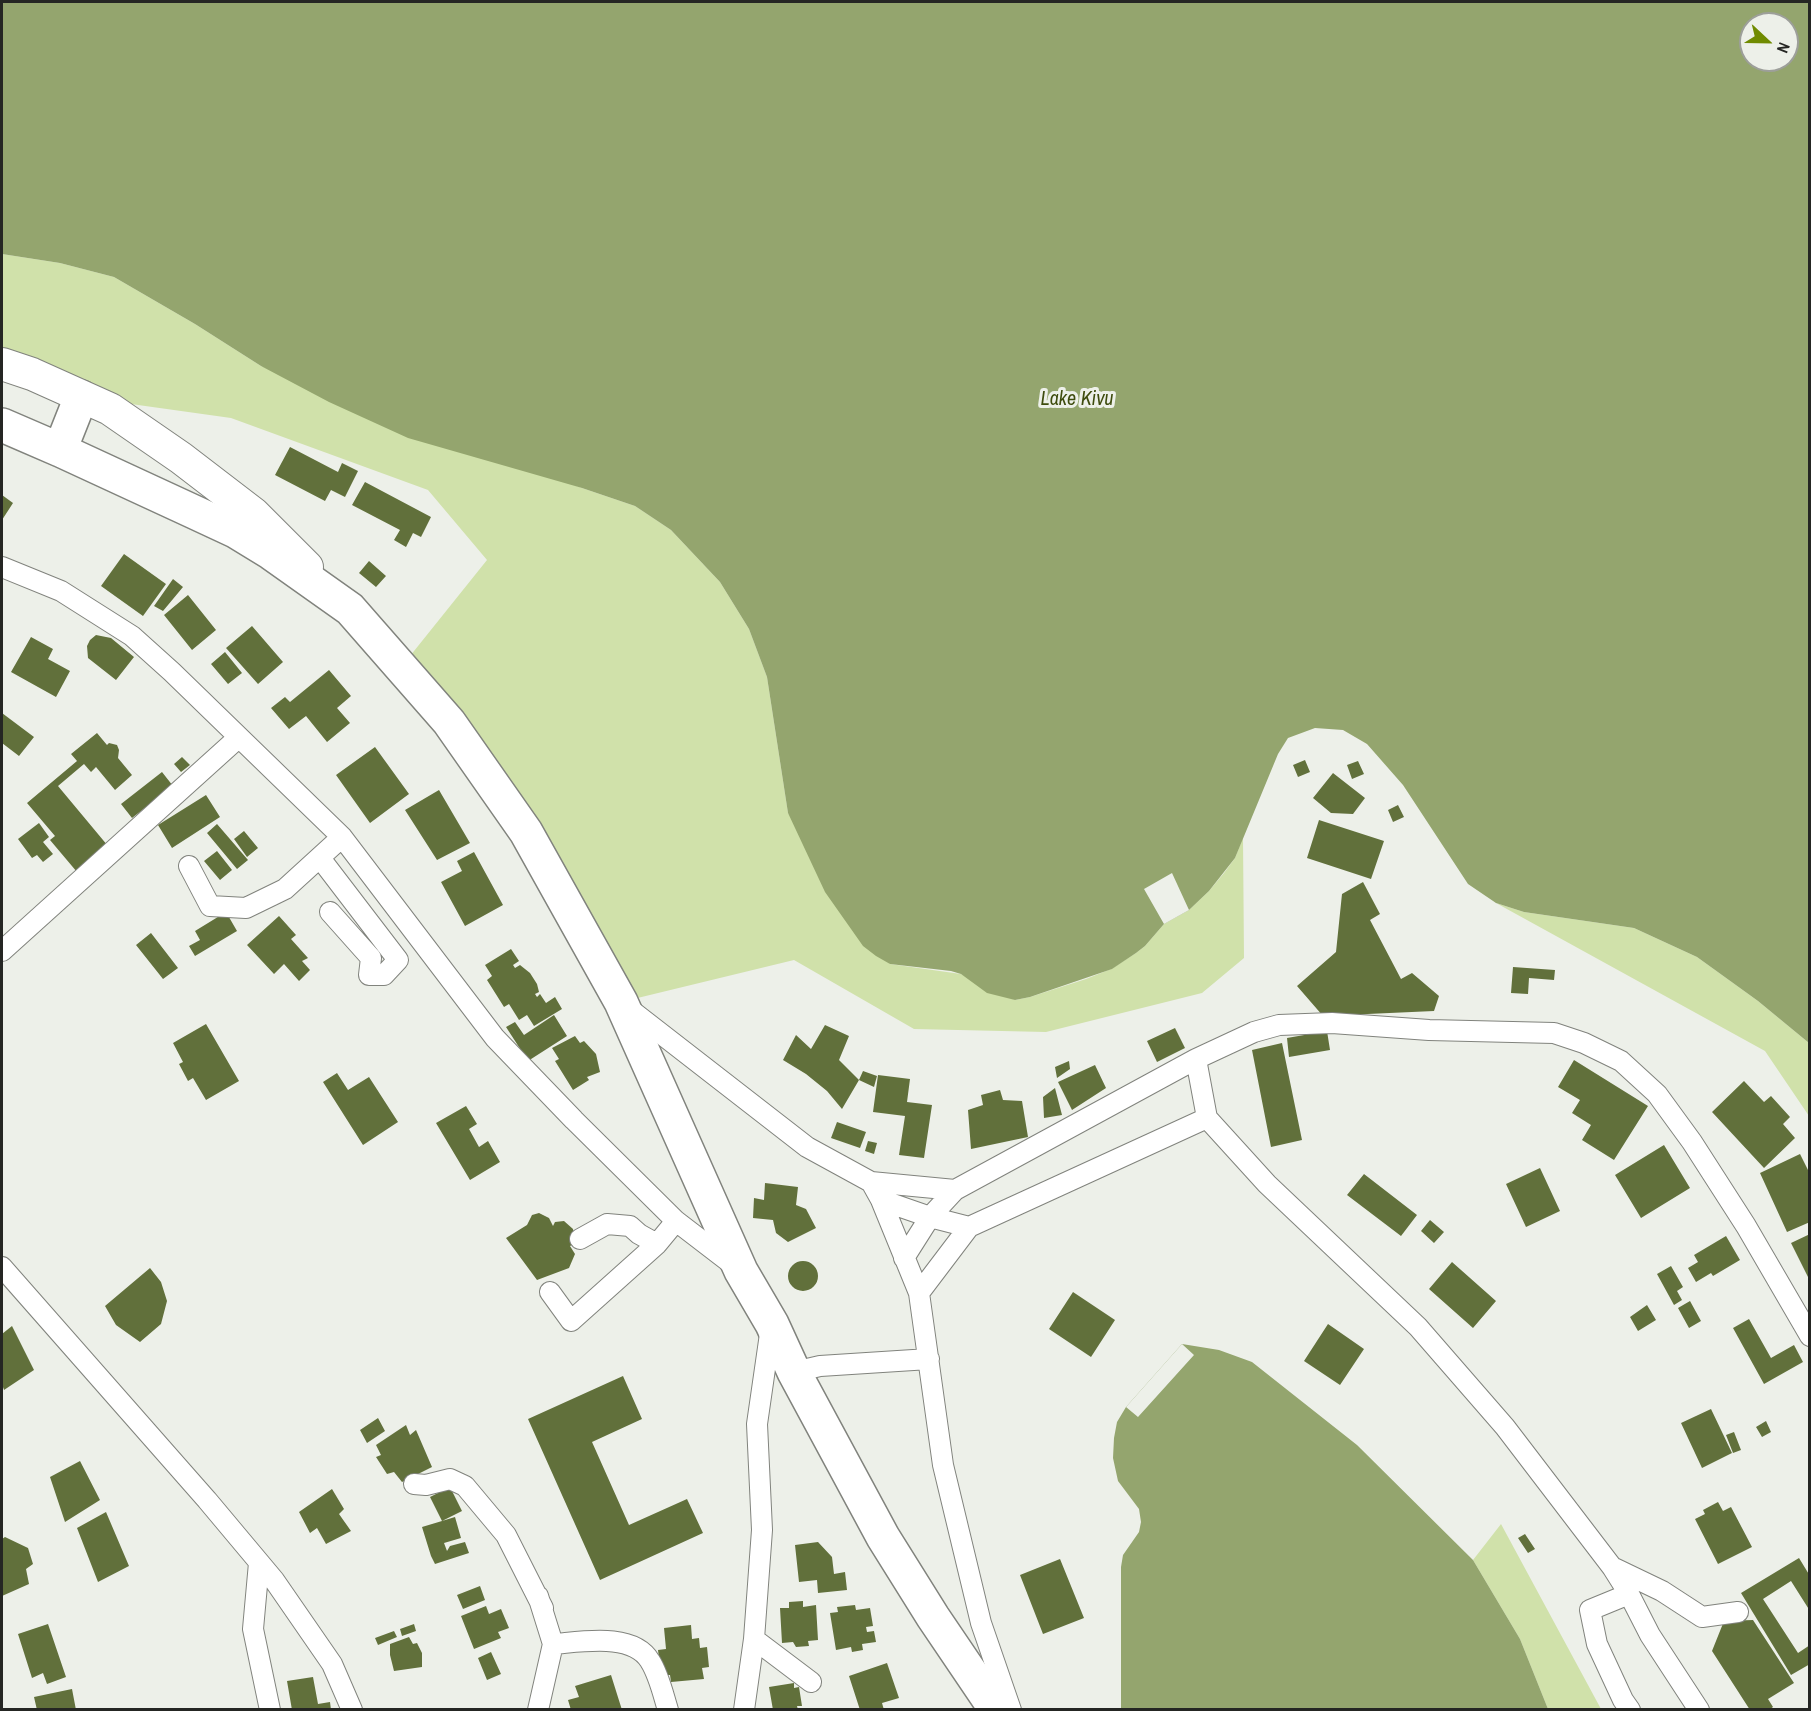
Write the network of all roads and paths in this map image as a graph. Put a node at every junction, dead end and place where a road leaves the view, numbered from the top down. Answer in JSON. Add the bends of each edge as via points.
{"nodes":[{"id":1,"x":2,"y":364,"type":"edge"},
{"id":2,"x":81,"y":397,"type":"junction"},
{"id":3,"x":2,"y":424,"type":"edge"},
{"id":4,"x":60,"y":450,"type":"junction"},
{"id":5,"x":2,"y":567,"type":"edge"},
{"id":6,"x":350,"y":609,"type":"junction"},
{"id":7,"x":238,"y":738,"type":"junction"},
{"id":8,"x":342,"y":837,"type":"junction"},
{"id":9,"x":320,"y":858,"type":"junction"},
{"id":10,"x":189,"y":866,"type":"dead end"},
{"id":11,"x":330,"y":912,"type":"dead end"},
{"id":12,"x":2,"y":951,"type":"edge"},
{"id":13,"x":621,"y":1002,"type":"junction"},
{"id":14,"x":1196,"y":1059,"type":"junction"},
{"id":15,"x":1207,"y":1118,"type":"junction"},
{"id":16,"x":871,"y":1182,"type":"junction"},
{"id":17,"x":955,"y":1190,"type":"junction"},
{"id":18,"x":881,"y":1200,"type":"junction"},
{"id":19,"x":930,"y":1217,"type":"junction"},
{"id":20,"x":676,"y":1221,"type":"junction"},
{"id":21,"x":969,"y":1227,"type":"junction"},
{"id":22,"x":580,"y":1239,"type":"dead end"},
{"id":23,"x":657,"y":1244,"type":"junction"},
{"id":24,"x":904,"y":1258,"type":"junction"},
{"id":25,"x":2,"y":1267,"type":"edge"},
{"id":26,"x":741,"y":1271,"type":"junction"},
{"id":27,"x":550,"y":1292,"type":"dead end"},
{"id":28,"x":920,"y":1293,"type":"junction"},
{"id":29,"x":772,"y":1323,"type":"junction"},
{"id":30,"x":1809,"y":1336,"type":"edge"},
{"id":31,"x":929,"y":1359,"type":"junction"},
{"id":32,"x":794,"y":1372,"type":"junction"},
{"id":33,"x":414,"y":1484,"type":"dead end"},
{"id":34,"x":530,"y":1562,"type":"dead end"},
{"id":35,"x":259,"y":1563,"type":"junction"},
{"id":36,"x":1612,"y":1567,"type":"junction"},
{"id":37,"x":1629,"y":1594,"type":"junction"},
{"id":38,"x":543,"y":1608,"type":"junction"},
{"id":39,"x":1738,"y":1612,"type":"dead end"},
{"id":40,"x":754,"y":1639,"type":"junction"},
{"id":41,"x":553,"y":1644,"type":"junction"},
{"id":42,"x":811,"y":1682,"type":"dead end"},
{"id":43,"x":270,"y":1710,"type":"edge"},
{"id":44,"x":352,"y":1710,"type":"edge"},
{"id":45,"x":538,"y":1710,"type":"edge"},
{"id":46,"x":668,"y":1710,"type":"edge"},
{"id":47,"x":744,"y":1710,"type":"edge"},
{"id":48,"x":996,"y":1710,"type":"edge"},
{"id":49,"x":1011,"y":1710,"type":"edge"},
{"id":50,"x":1630,"y":1710,"type":"edge"},
{"id":51,"x":1699,"y":1710,"type":"edge"}],
"edges":[{"from":1,"to":2,"type":"main road"},
{"from":2,"to":4,"type":"highway"},
{"from":2,"to":6,"type":"main road","via":[[110,409],[254,514]]},
{"from":3,"to":4,"type":"highway"},
{"from":4,"to":6,"type":"highway","via":[[235,531]]},
{"from":5,"to":7,"type":"street","via":[[62,591],[132,636]]},
{"from":6,"to":13,"type":"highway","via":[[449,722],[526,832]]},
{"from":7,"to":8,"type":"street"},
{"from":7,"to":12,"type":"street"},
{"from":8,"to":9,"type":"street"},
{"from":8,"to":20,"type":"street","via":[[495,1038]]},
{"from":9,"to":10,"type":"street","via":[[285,889],[246,908],[210,906]]},
{"from":9,"to":11,"type":"street","via":[[398,960],[384,975],[369,975],[371,958]]},
{"from":13,"to":16,"type":"street","via":[[807,1147]]},
{"from":13,"to":26,"type":"highway"},
{"from":14,"to":15,"type":"street"},
{"from":14,"to":17,"type":"street"},
{"from":14,"to":30,"type":"street","via":[[1254,1032],[1302,1023],[1554,1033],[1584,1043],[1621,1061],[1657,1094],[1746,1226]]},
{"from":15,"to":21,"type":"street"},
{"from":15,"to":36,"type":"street","via":[[1267,1184],[1418,1327],[1505,1427]]},
{"from":16,"to":17,"type":"street"},
{"from":16,"to":18,"type":"street"},
{"from":17,"to":19,"type":"street"},
{"from":18,"to":19,"type":"street"},
{"from":18,"to":24,"type":"street"},
{"from":19,"to":21,"type":"street"},
{"from":19,"to":24,"type":"street"},
{"from":20,"to":23,"type":"street"},
{"from":20,"to":26,"type":"street"},
{"from":21,"to":28,"type":"street"},
{"from":22,"to":23,"type":"street","via":[[607,1224],[630,1226]]},
{"from":23,"to":27,"type":"street","via":[[571,1321]]},
{"from":24,"to":28,"type":"street"},
{"from":25,"to":35,"type":"street"},
{"from":26,"to":29,"type":"highway"},
{"from":28,"to":31,"type":"street"},
{"from":29,"to":32,"type":"highway"},
{"from":29,"to":40,"type":"street","via":[[757,1424],[762,1530]]},
{"from":31,"to":32,"type":"street","via":[[820,1366]]},
{"from":31,"to":49,"type":"street","via":[[952,1508],[981,1623]]},
{"from":32,"to":48,"type":"highway","via":[[883,1537]]},
{"from":33,"to":38,"type":"street","via":[[450,1479],[465,1486],[506,1535]]},
{"from":34,"to":38,"type":"street"},
{"from":35,"to":43,"type":"street","via":[[253,1629]]},
{"from":35,"to":44,"type":"street","via":[[332,1664]]},
{"from":36,"to":37,"type":"street"},
{"from":36,"to":39,"type":"street","via":[[1662,1591],[1702,1617]]},
{"from":37,"to":50,"type":"street","via":[[1590,1610],[1597,1644]]},
{"from":37,"to":51,"type":"street","via":[[1650,1635]]},
{"from":38,"to":41,"type":"street"},
{"from":40,"to":42,"type":"street"},
{"from":40,"to":47,"type":"street"},
{"from":41,"to":45,"type":"street"},
{"from":41,"to":46,"type":"street","via":[[607,1640],[642,1651],[653,1666]]}]}
